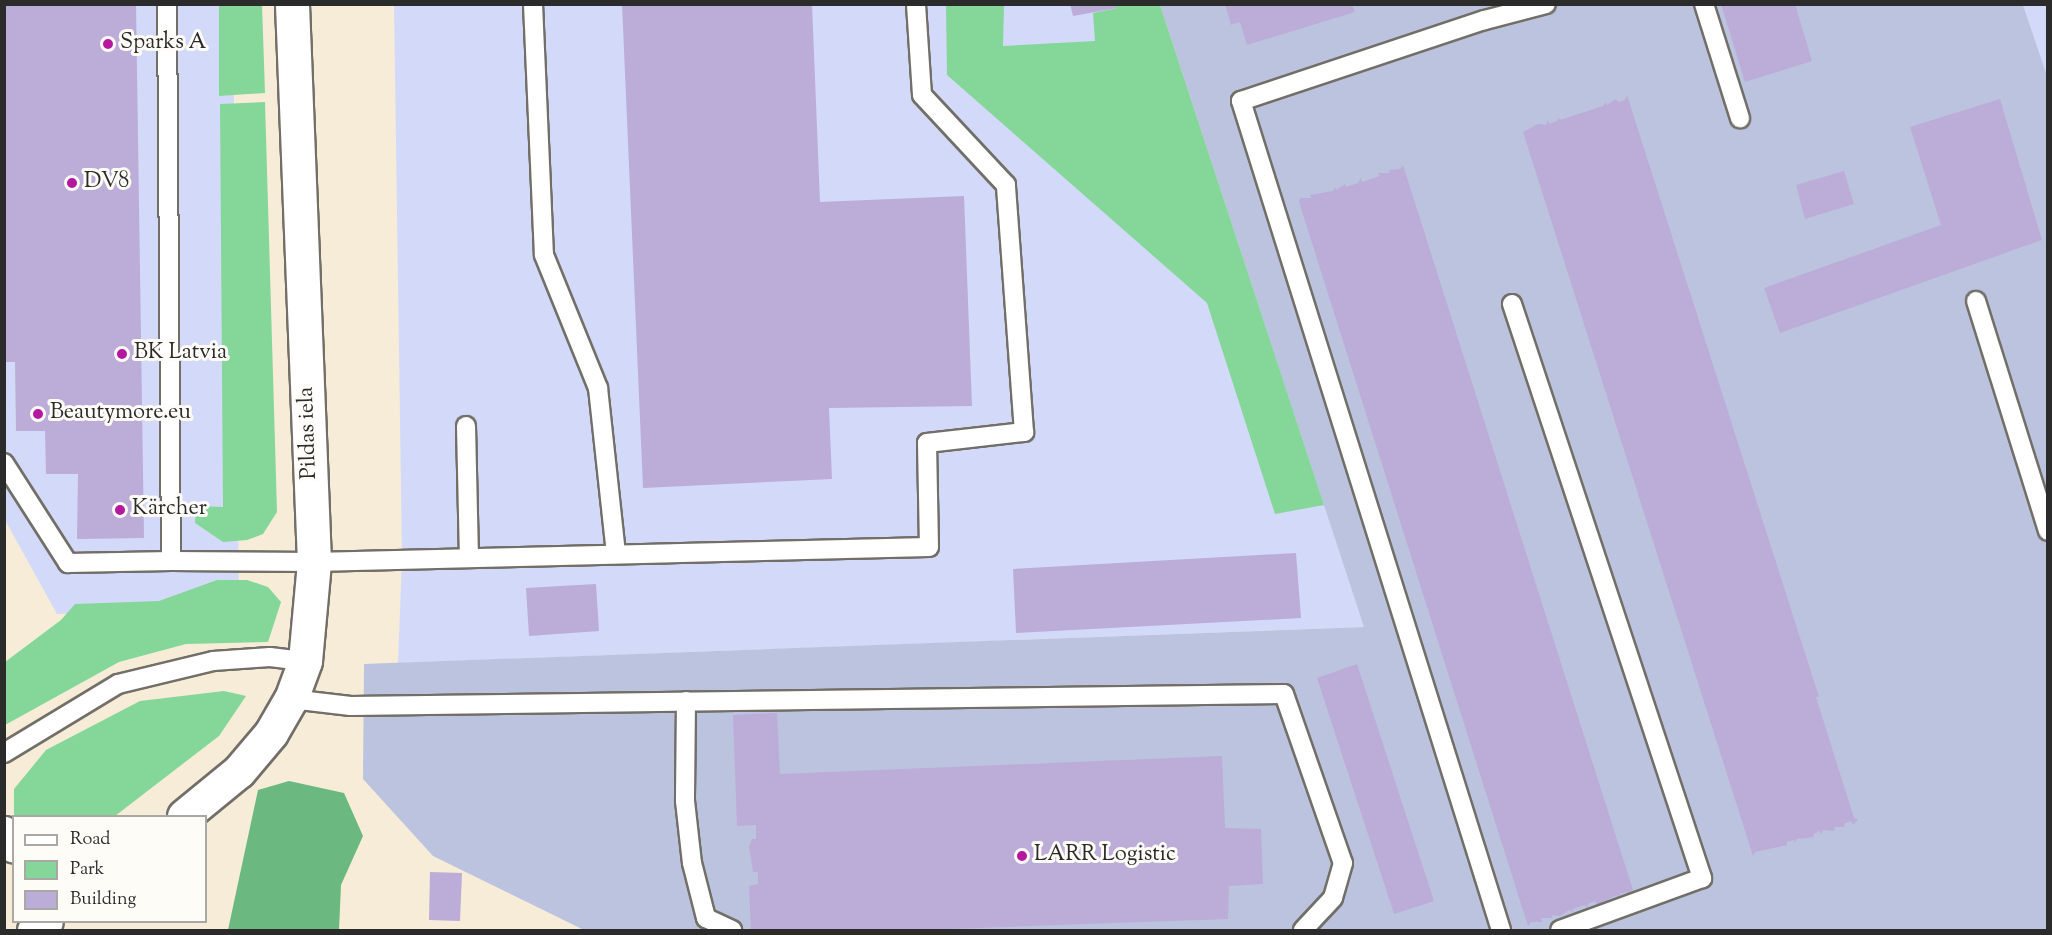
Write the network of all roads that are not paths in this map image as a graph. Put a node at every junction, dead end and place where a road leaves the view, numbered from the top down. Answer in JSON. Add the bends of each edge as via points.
{"nodes":[{"id":1,"x":167,"y":4,"type":"edge"},
{"id":2,"x":292,"y":4,"type":"edge"},
{"id":3,"x":533,"y":4,"type":"edge"},
{"id":4,"x":916,"y":4,"type":"edge"},
{"id":5,"x":1546,"y":4,"type":"edge"},
{"id":6,"x":1704,"y":4,"type":"edge"},
{"id":7,"x":1740,"y":118,"type":"dead end"},
{"id":8,"x":1976,"y":302,"type":"dead end"},
{"id":9,"x":1512,"y":304,"type":"dead end"},
{"id":10,"x":466,"y":426,"type":"dead end"},
{"id":11,"x":4,"y":463,"type":"edge"},
{"id":12,"x":2048,"y":531,"type":"edge"},
{"id":13,"x":616,"y":554,"type":"junction"},
{"id":14,"x":469,"y":558,"type":"junction"},
{"id":15,"x":171,"y":561,"type":"junction"},
{"id":16,"x":314,"y":562,"type":"junction"},
{"id":17,"x":305,"y":661,"type":"junction"},
{"id":18,"x":291,"y":699,"type":"junction"},
{"id":19,"x":686,"y":701,"type":"junction"},
{"id":20,"x":4,"y":753,"type":"edge"},
{"id":21,"x":185,"y":815,"type":"edge"},
{"id":22,"x":732,"y":930,"type":"edge"},
{"id":23,"x":1303,"y":930,"type":"edge"},
{"id":24,"x":1502,"y":930,"type":"edge"},
{"id":25,"x":1560,"y":930,"type":"edge"}],
"edges":[{"from":1,"to":15,"type":"lane"},
{"from":2,"to":16,"type":"street","name":"Pildas iela"},
{"from":3,"to":13,"type":"lane","via":[[544,255],[598,388]]},
{"from":4,"to":13,"type":"lane","via":[[922,95],[1006,185],[1024,432],[927,443],[929,547]]},
{"from":5,"to":24,"type":"lane","via":[[1485,20],[1242,101]]},
{"from":6,"to":7,"type":"lane"},
{"from":8,"to":12,"type":"lane"},
{"from":9,"to":25,"type":"lane","via":[[1702,878]]},
{"from":10,"to":14,"type":"lane"},
{"from":11,"to":15,"type":"lane","via":[[68,563]]},
{"from":13,"to":14,"type":"lane"},
{"from":14,"to":16,"type":"lane"},
{"from":15,"to":16,"type":"lane"},
{"from":16,"to":17,"type":"street","name":"Pildas iela"},
{"from":17,"to":18,"type":"street","name":"Pildas iela"},
{"from":17,"to":20,"type":"lane","via":[[270,657],[213,661],[118,684]]},
{"from":18,"to":19,"type":"lane","via":[[351,706]]},
{"from":18,"to":21,"type":"street","name":"Pildas iela","via":[[271,733],[239,771]]},
{"from":19,"to":22,"type":"lane","via":[[685,801],[692,862],[706,918]]},
{"from":19,"to":23,"type":"lane","via":[[1284,694],[1343,862],[1333,898]]}]}
